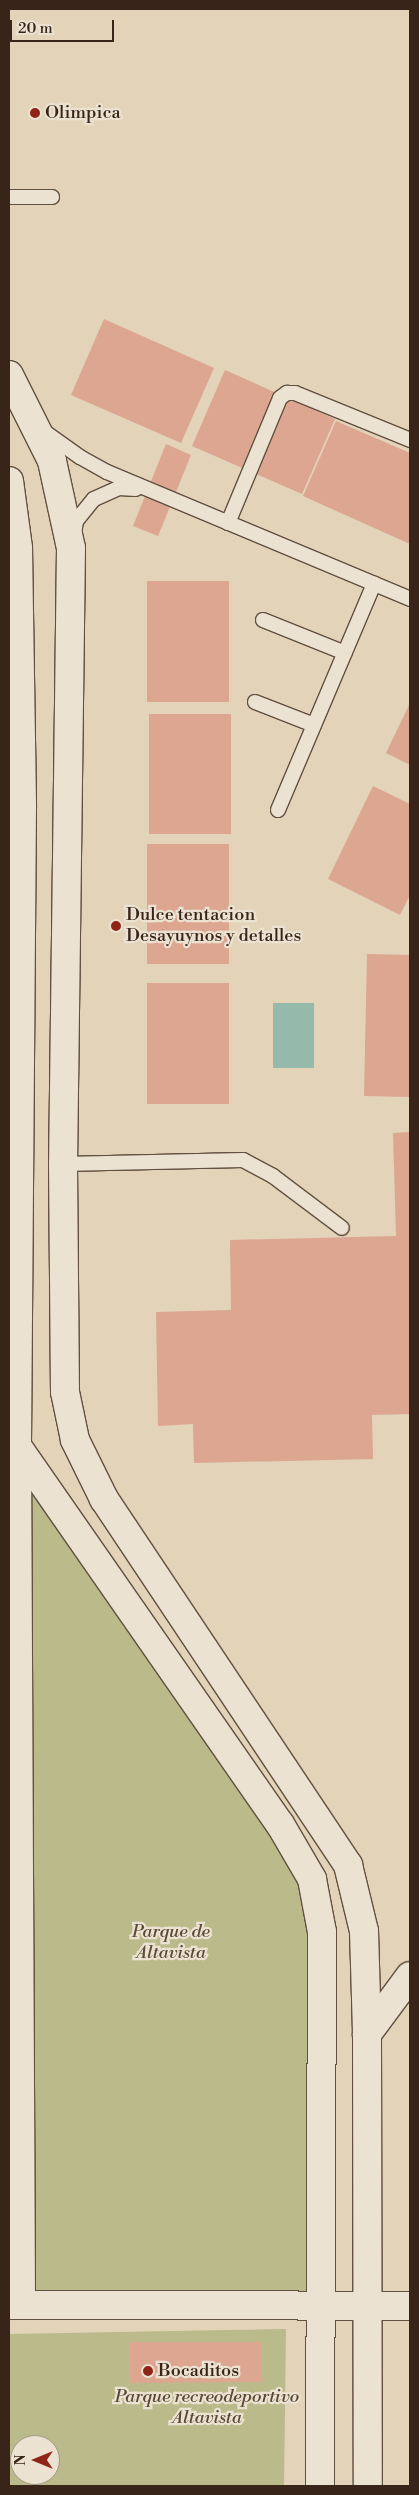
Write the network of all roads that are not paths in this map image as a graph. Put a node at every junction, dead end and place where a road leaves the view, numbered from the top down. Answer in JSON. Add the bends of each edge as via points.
{"nodes":[{"id":1,"x":9,"y":197,"type":"edge"},
{"id":2,"x":52,"y":197,"type":"dead end"},
{"id":3,"x":9,"y":375,"type":"edge"},
{"id":4,"x":34,"y":424,"type":"junction"},
{"id":5,"x":410,"y":440,"type":"edge"},
{"id":6,"x":9,"y":481,"type":"edge"},
{"id":7,"x":147,"y":490,"type":"junction"},
{"id":8,"x":228,"y":523,"type":"junction"},
{"id":9,"x":71,"y":548,"type":"junction"},
{"id":10,"x":374,"y":584,"type":"junction"},
{"id":11,"x":410,"y":599,"type":"edge"},
{"id":12,"x":263,"y":620,"type":"dead end"},
{"id":13,"x":345,"y":653,"type":"junction"},
{"id":14,"x":255,"y":702,"type":"dead end"},
{"id":15,"x":314,"y":725,"type":"junction"},
{"id":16,"x":278,"y":810,"type":"dead end"},
{"id":17,"x":63,"y":1164,"type":"junction"},
{"id":18,"x":15,"y":1165,"type":"edge"},
{"id":19,"x":342,"y":1228,"type":"dead end"},
{"id":20,"x":17,"y":1446,"type":"junction"},
{"id":21,"x":410,"y":1976,"type":"edge"},
{"id":22,"x":367,"y":2034,"type":"junction"},
{"id":23,"x":15,"y":2305,"type":"edge"},
{"id":24,"x":322,"y":2305,"type":"junction"},
{"id":25,"x":368,"y":2305,"type":"junction"},
{"id":26,"x":410,"y":2306,"type":"edge"},
{"id":27,"x":320,"y":2486,"type":"edge"},
{"id":28,"x":368,"y":2486,"type":"edge"}],
"edges":[{"from":1,"to":2,"type":"lane"},
{"from":3,"to":4,"type":"street"},
{"from":4,"to":7,"type":"lane","via":[[86,461]]},
{"from":4,"to":9,"type":"street","via":[[52,461]]},
{"from":5,"to":8,"type":"lane","via":[[295,393],[286,393],[280,398]]},
{"from":6,"to":18,"type":"street","via":[[18,558],[22,807]]},
{"from":7,"to":8,"type":"lane"},
{"from":7,"to":9,"type":"lane","via":[[119,488],[94,499],[76,520]]},
{"from":8,"to":10,"type":"lane"},
{"from":9,"to":17,"type":"street"},
{"from":10,"to":11,"type":"lane"},
{"from":10,"to":13,"type":"lane"},
{"from":12,"to":13,"type":"lane"},
{"from":13,"to":15,"type":"lane"},
{"from":14,"to":15,"type":"lane"},
{"from":15,"to":16,"type":"lane"},
{"from":17,"to":18,"type":"street"},
{"from":17,"to":19,"type":"lane","via":[[243,1160],[273,1176]]},
{"from":17,"to":22,"type":"street","via":[[65,1392],[75,1440],[104,1499],[348,1865],[364,1931]]},
{"from":18,"to":20,"type":"street"},
{"from":20,"to":23,"type":"street"},
{"from":20,"to":24,"type":"street","via":[[280,1824],[312,1878],[322,1932]]},
{"from":21,"to":22,"type":"street"},
{"from":22,"to":25,"type":"street"},
{"from":23,"to":24,"type":"street"},
{"from":24,"to":25,"type":"street"},
{"from":24,"to":27,"type":"street"},
{"from":25,"to":26,"type":"street"},
{"from":25,"to":28,"type":"street"}]}
